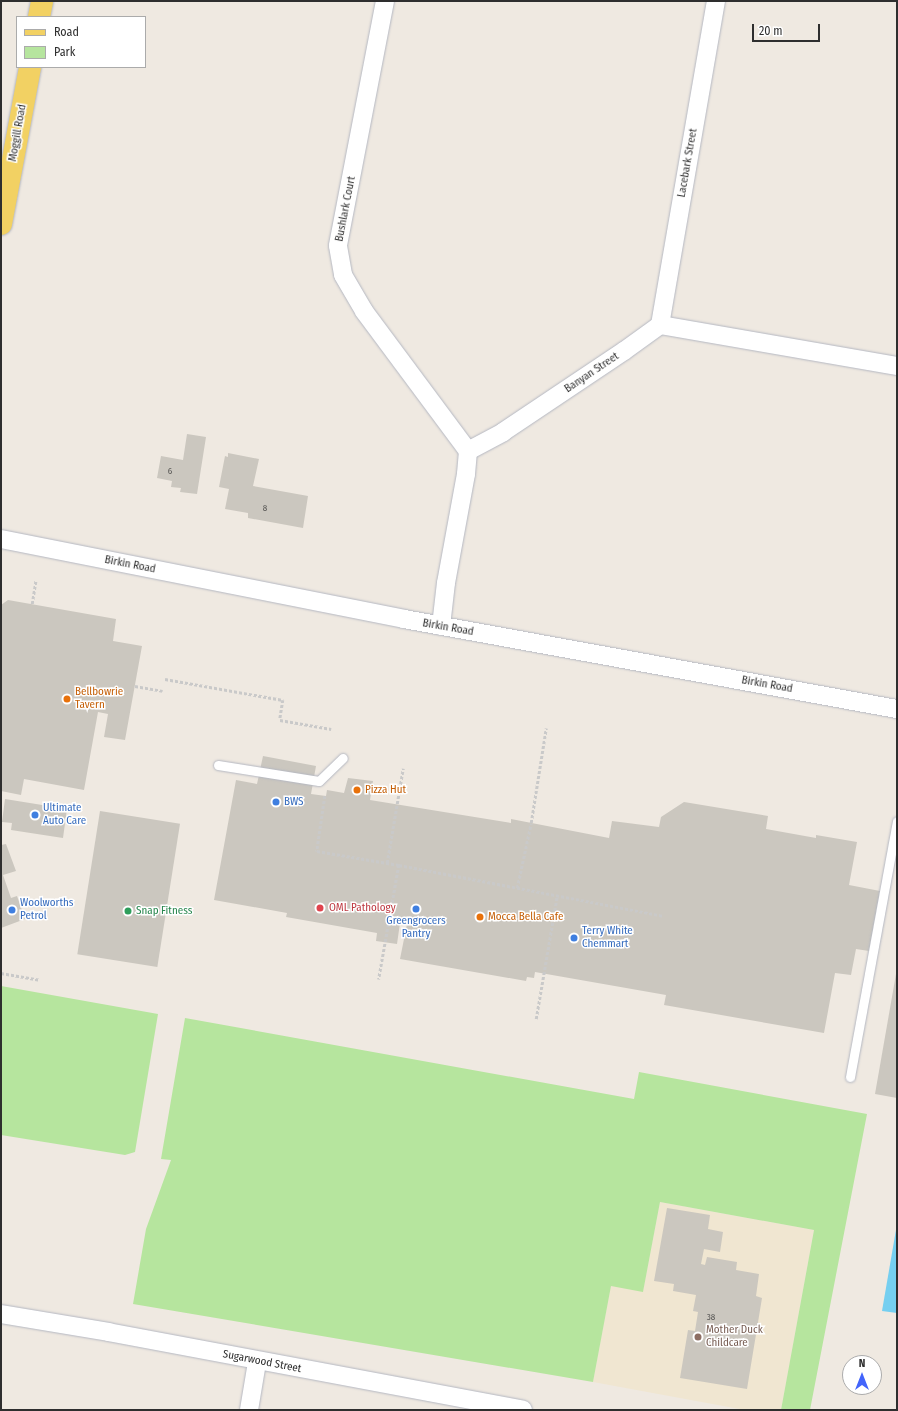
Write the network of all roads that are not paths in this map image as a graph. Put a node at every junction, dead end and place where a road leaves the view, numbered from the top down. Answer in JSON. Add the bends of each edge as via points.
{"nodes":[{"id":1,"x":42,"y":1,"type":"edge"},
{"id":2,"x":385,"y":1,"type":"edge"},
{"id":3,"x":716,"y":1,"type":"edge"},
{"id":4,"x":39,"y":16,"type":"edge"},
{"id":5,"x":30,"y":68,"type":"edge"},
{"id":6,"x":1,"y":224,"type":"edge"},
{"id":7,"x":660,"y":325,"type":"junction"},
{"id":8,"x":897,"y":366,"type":"edge"},
{"id":9,"x":468,"y":452,"type":"junction"},
{"id":10,"x":1,"y":539,"type":"edge"},
{"id":11,"x":441,"y":626,"type":"junction"},
{"id":12,"x":897,"y":709,"type":"edge"},
{"id":13,"x":344,"y":758,"type":"dead end"},
{"id":14,"x":218,"y":765,"type":"dead end"},
{"id":15,"x":897,"y":821,"type":"edge"},
{"id":16,"x":850,"y":1077,"type":"dead end"},
{"id":17,"x":1,"y":1314,"type":"edge"},
{"id":18,"x":257,"y":1362,"type":"junction"},
{"id":19,"x":249,"y":1410,"type":"edge"},
{"id":20,"x":523,"y":1410,"type":"edge"}],
"edges":[{"from":1,"to":4,"type":"main road"},
{"from":2,"to":9,"type":"street","name":"Bushlark Court","via":[[338,246],[343,275],[364,311]]},
{"from":3,"to":7,"type":"street","name":"Lacebark Street"},
{"from":5,"to":6,"type":"main road","name":"Moggill Road"},
{"from":7,"to":8,"type":"street"},
{"from":7,"to":9,"type":"street","name":"Banyan Street","via":[[503,432]]},
{"from":9,"to":11,"type":"street"},
{"from":10,"to":11,"type":"street","name":"Birkin Road"},
{"from":11,"to":12,"type":"street","name":"Birkin Road"},
{"from":13,"to":14,"type":"lane","via":[[319,781]]},
{"from":15,"to":16,"type":"lane"},
{"from":17,"to":18,"type":"street","name":"Sugarwood Street","via":[[108,1332]]},
{"from":18,"to":19,"type":"street"},
{"from":18,"to":20,"type":"street","name":"Sugarwood Street"}]}
